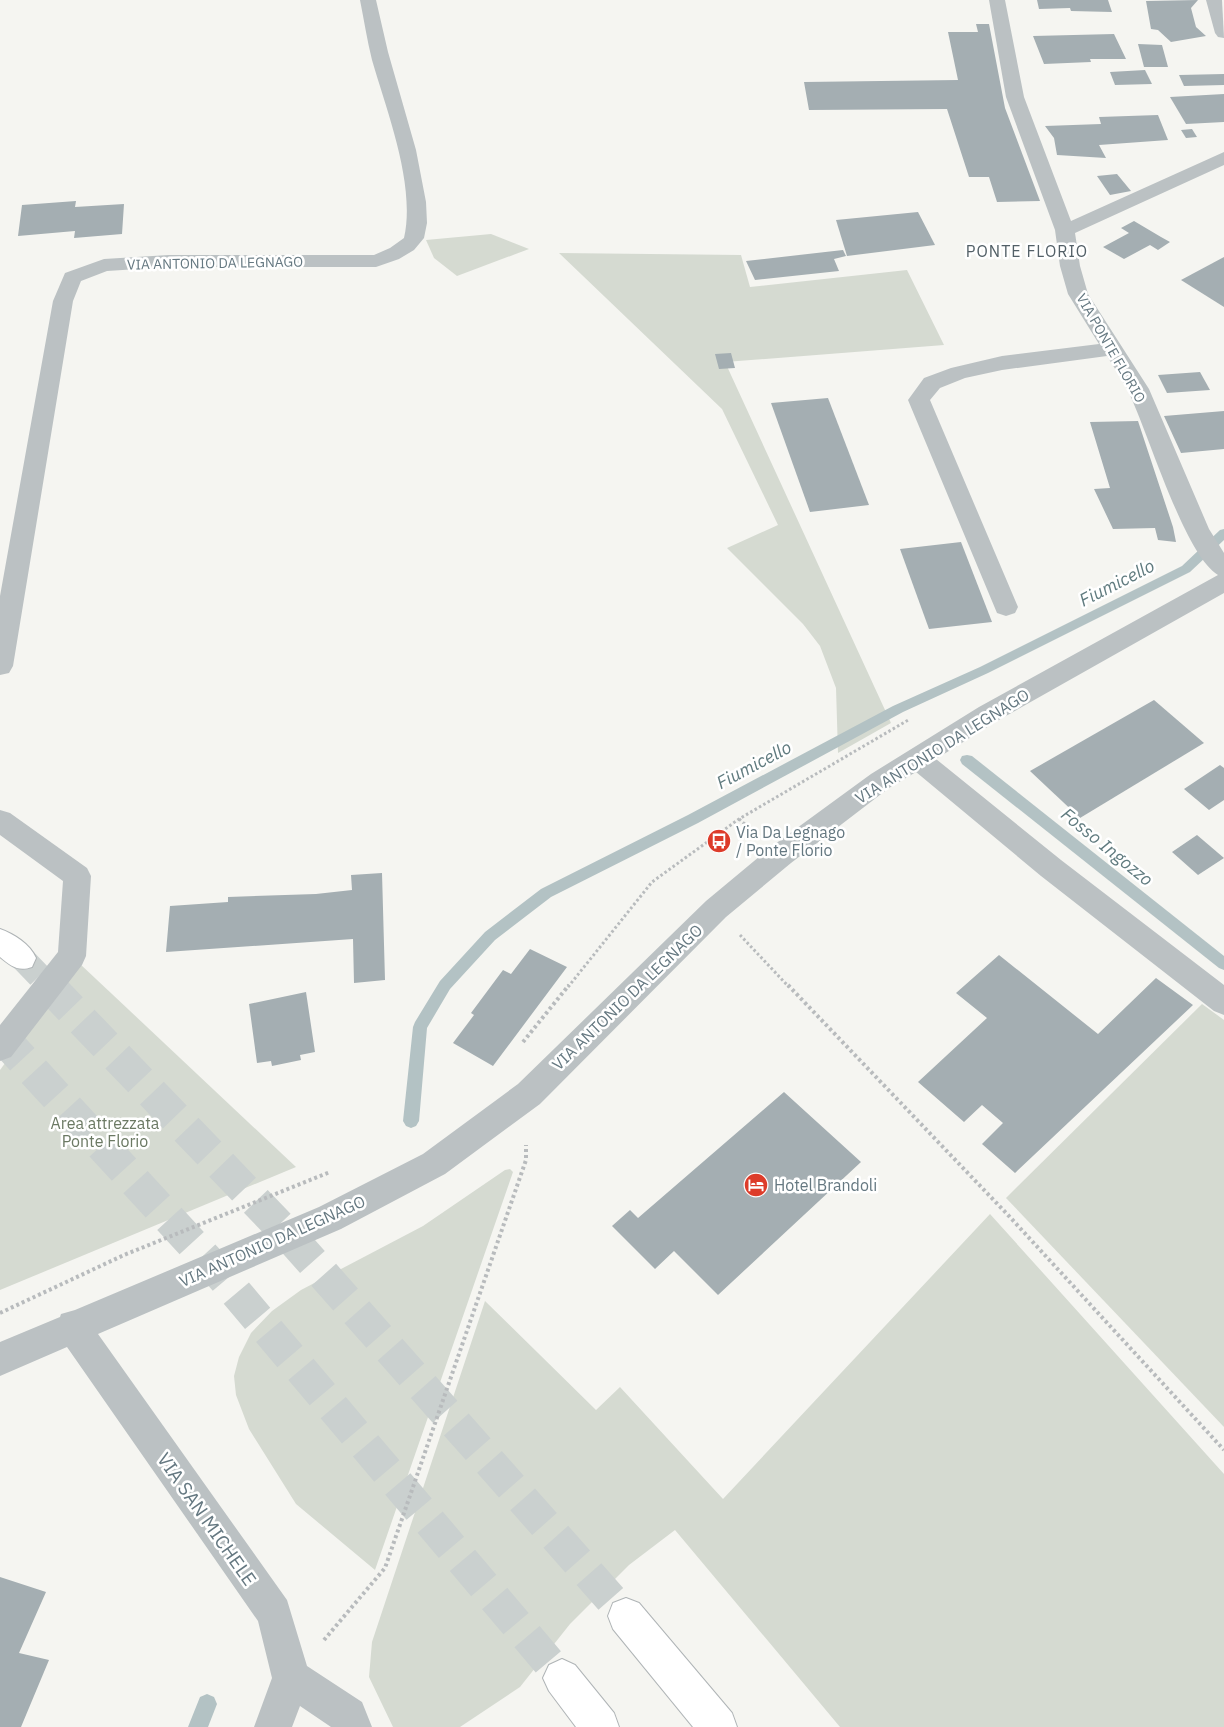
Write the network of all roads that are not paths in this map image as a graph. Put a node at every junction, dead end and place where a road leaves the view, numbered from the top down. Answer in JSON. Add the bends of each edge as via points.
{"nodes":[{"id":1,"x":368,"y":0,"type":"edge"},
{"id":2,"x":997,"y":0,"type":"edge"},
{"id":3,"x":1214,"y":0,"type":"edge"},
{"id":4,"x":1224,"y":33,"type":"edge"},
{"id":5,"x":1224,"y":158,"type":"edge"},
{"id":6,"x":1066,"y":230,"type":"junction"},
{"id":7,"x":1113,"y":349,"type":"junction"},
{"id":8,"x":1221,"y":578,"type":"edge"},
{"id":9,"x":1006,"y":607,"type":"dead end"},
{"id":10,"x":0,"y":666,"type":"edge"},
{"id":11,"x":917,"y":758,"type":"junction"},
{"id":12,"x":0,"y":821,"type":"edge"},
{"id":13,"x":1224,"y":1002,"type":"edge"},
{"id":14,"x":0,"y":1048,"type":"edge"},
{"id":15,"x":74,"y":1326,"type":"junction"},
{"id":16,"x":0,"y":1359,"type":"edge"},
{"id":17,"x":626,"y":1616,"type":"tunnel mouth"},
{"id":18,"x":291,"y":1678,"type":"junction"},
{"id":19,"x":562,"y":1678,"type":"tunnel mouth"},
{"id":20,"x":273,"y":1727,"type":"edge"},
{"id":21,"x":353,"y":1727,"type":"edge"},
{"id":22,"x":600,"y":1727,"type":"edge"},
{"id":23,"x":718,"y":1727,"type":"edge"}],
"edges":[{"from":1,"to":10,"type":"street","name":"VIA ANTONIO DA LEGNAGO","via":[[380,58],[406,142],[417,208],[414,239],[397,253],[376,261],[169,261],[104,266],[72,276],[63,301]]},
{"from":2,"to":6,"type":"street","name":"VIA PONTE FLORIO","via":[[1015,97]]},
{"from":3,"to":4,"type":"street"},
{"from":5,"to":6,"type":"street"},
{"from":6,"to":7,"type":"street","name":"VIA PONTE FLORIO","via":[[1070,266],[1078,294]]},
{"from":7,"to":8,"type":"street","name":"VIA PONTE FLORIO","via":[[1138,389]]},
{"from":7,"to":9,"type":"street","via":[[1002,363],[959,372],[932,382],[919,400]]},
{"from":8,"to":11,"type":"street","name":"VIA ANTONIO DA LEGNAGO"},
{"from":11,"to":13,"type":"street","via":[[1051,868]]},
{"from":11,"to":15,"type":"street","name":"VIA ANTONIO DA LEGNAGO","via":[[880,781],[781,855],[716,910],[529,1094],[434,1164],[330,1218]]},
{"from":12,"to":14,"type":"street","via":[[77,876],[72,956]]},
{"from":15,"to":16,"type":"street","name":"VIA ANTONIO DA LEGNAGO"},
{"from":15,"to":18,"type":"street","name":"VIA SAN MICHELE","via":[[274,1612]]},
{"from":17,"to":23,"type":"highway"},
{"from":18,"to":20,"type":"street"},
{"from":18,"to":21,"type":"street","via":[[348,1716]]},
{"from":19,"to":22,"type":"highway"}]}
